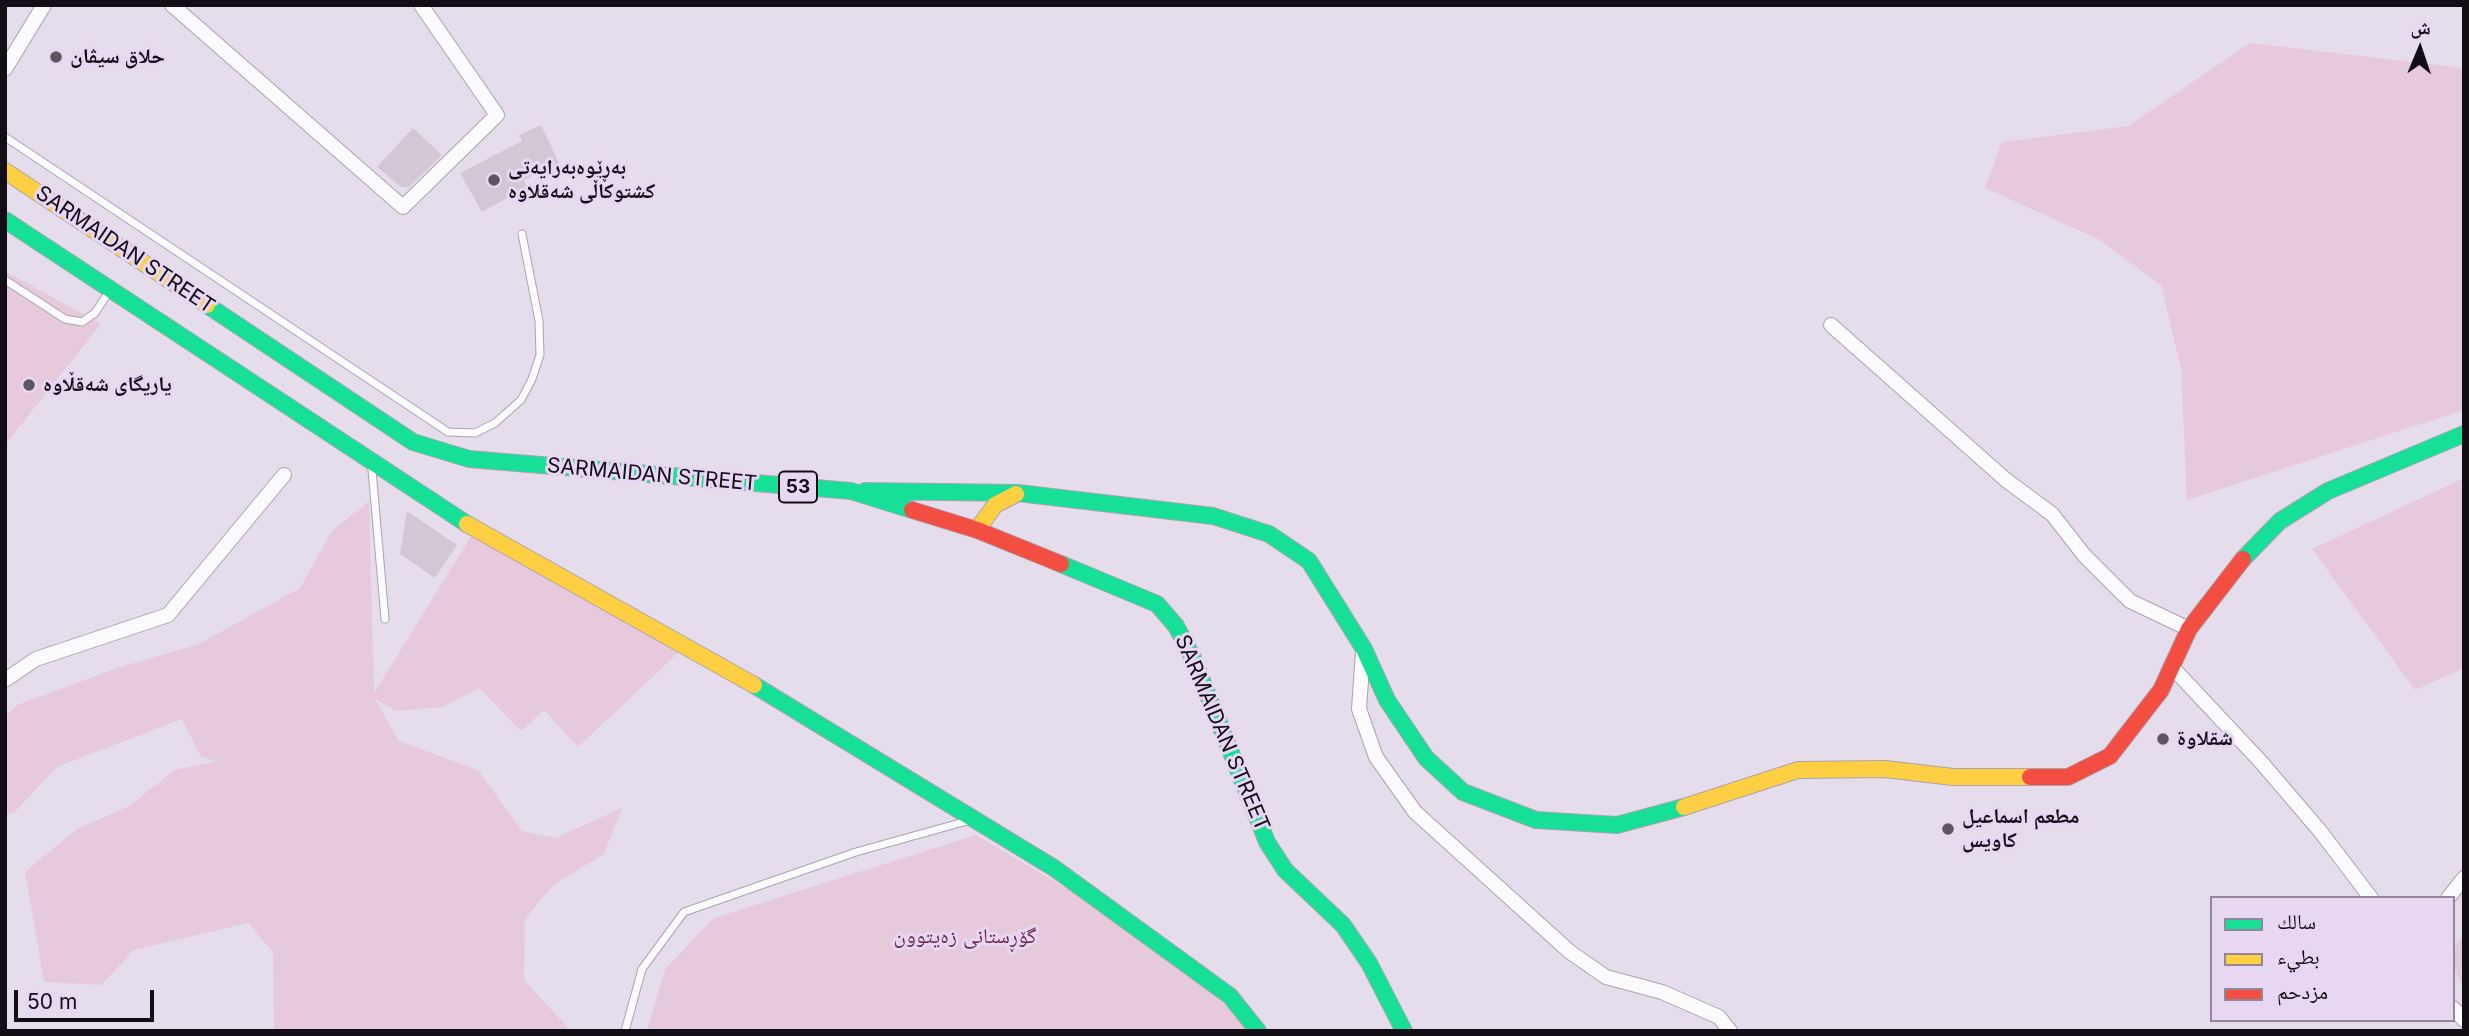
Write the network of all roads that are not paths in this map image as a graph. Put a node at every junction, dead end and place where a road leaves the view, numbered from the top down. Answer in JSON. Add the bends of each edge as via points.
{"nodes":[{"id":1,"x":44,"y":5,"type":"edge"},
{"id":2,"x":172,"y":5,"type":"edge"},
{"id":3,"x":421,"y":5,"type":"edge"},
{"id":4,"x":5,"y":69,"type":"edge"},
{"id":5,"x":5,"y":137,"type":"edge"},
{"id":6,"x":7,"y":178,"type":"edge"},
{"id":7,"x":5,"y":220,"type":"edge"},
{"id":8,"x":522,"y":233,"type":"dead end"},
{"id":9,"x":5,"y":280,"type":"edge"},
{"id":10,"x":111,"y":289,"type":"junction"},
{"id":11,"x":1831,"y":325,"type":"dead end"},
{"id":12,"x":2464,"y":434,"type":"edge"},
{"id":13,"x":372,"y":463,"type":"junction"},
{"id":14,"x":284,"y":474,"type":"dead end"},
{"id":15,"x":851,"y":491,"type":"junction"},
{"id":16,"x":1018,"y":493,"type":"junction"},
{"id":17,"x":977,"y":530,"type":"junction"},
{"id":18,"x":385,"y":619,"type":"dead end"},
{"id":19,"x":2189,"y":629,"type":"junction"},
{"id":20,"x":1364,"y":649,"type":"junction"},
{"id":21,"x":2172,"y":667,"type":"junction"},
{"id":22,"x":5,"y":680,"type":"edge"},
{"id":23,"x":971,"y":820,"type":"junction"},
{"id":24,"x":2464,"y":878,"type":"edge"},
{"id":25,"x":2369,"y":896,"type":"edge"},
{"id":26,"x":2450,"y":896,"type":"edge"},
{"id":27,"x":625,"y":1031,"type":"edge"},
{"id":28,"x":1258,"y":1031,"type":"edge"},
{"id":29,"x":1404,"y":1031,"type":"edge"},
{"id":30,"x":1730,"y":1031,"type":"edge"}],
"edges":[{"from":1,"to":4,"type":"street"},
{"from":2,"to":3,"type":"street","via":[[403,207],[497,115]]},
{"from":5,"to":8,"type":"lane","via":[[448,432],[475,433],[495,423],[521,400],[532,379],[540,355],[539,321]]},
{"from":6,"to":15,"type":"main road","name":"SARMAIDAN STREET","number":"53","via":[[414,442],[469,459]]},
{"from":7,"to":10,"type":"main road","name":"SARMAIDAN STREET"},
{"from":9,"to":10,"type":"lane","via":[[65,319],[82,322],[95,313]]},
{"from":10,"to":13,"type":"main road","name":"SARMAIDAN STREET"},
{"from":11,"to":19,"type":"street","via":[[2006,480],[2052,514],[2084,555],[2130,601]]},
{"from":12,"to":19,"type":"main road","via":[[2328,491],[2280,521],[2250,550]]},
{"from":13,"to":18,"type":"lane"},
{"from":13,"to":23,"type":"main road","name":"SARMAIDAN STREET","via":[[444,512],[790,706]]},
{"from":14,"to":22,"type":"street","via":[[168,615],[36,659]]},
{"from":15,"to":16,"type":"main road"},
{"from":15,"to":17,"type":"main road","name":"SARMAIDAN STREET","number":"53"},
{"from":16,"to":17,"type":"main road","via":[[995,505]]},
{"from":16,"to":20,"type":"main road","via":[[1213,516],[1269,534],[1309,561]]},
{"from":17,"to":29,"type":"main road","name":"SARMAIDAN STREET","number":"53","via":[[1157,604],[1177,626],[1267,842],[1285,870],[1343,925],[1369,962]]},
{"from":19,"to":21,"type":"main road"},
{"from":20,"to":21,"type":"main road","via":[[1387,700],[1426,758],[1463,792],[1536,820],[1617,825],[1798,770],[2068,777],[2110,756],[2161,690]]},
{"from":20,"to":30,"type":"street","via":[[1359,709],[1376,757],[1415,812],[1570,952],[1606,977],[1662,992],[1719,1017]]},
{"from":21,"to":25,"type":"street","via":[[2286,792]]},
{"from":23,"to":27,"type":"lane","via":[[856,852],[684,912],[642,969]]},
{"from":23,"to":28,"type":"main road","name":"SARMAIDAN STREET","via":[[1054,868],[1219,988]]},
{"from":24,"to":26,"type":"street"}]}
